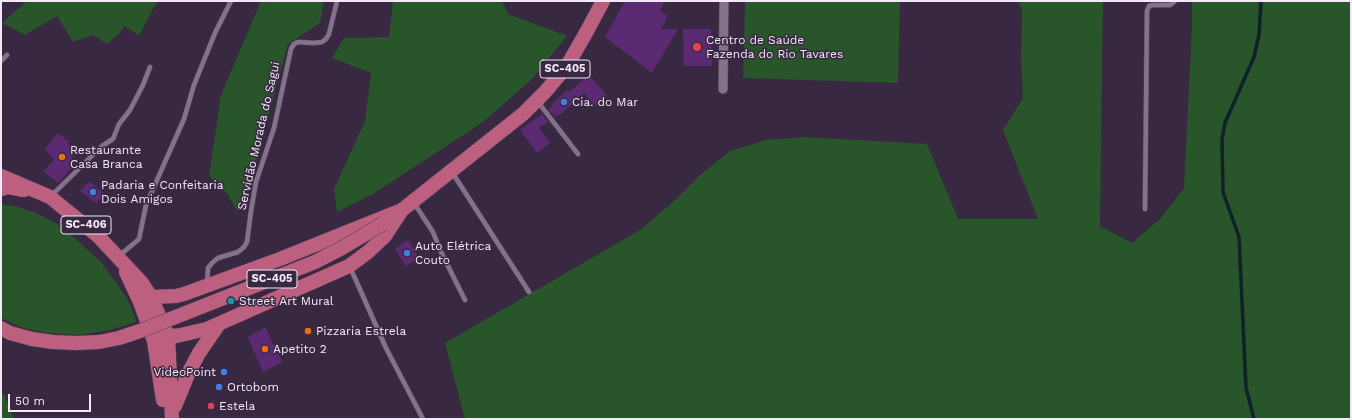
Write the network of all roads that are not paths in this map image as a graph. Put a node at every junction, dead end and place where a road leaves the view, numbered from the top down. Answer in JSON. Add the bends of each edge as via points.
{"nodes":[{"id":1,"x":231,"y":1,"type":"edge"},
{"id":2,"x":336,"y":1,"type":"edge"},
{"id":3,"x":603,"y":1,"type":"edge"},
{"id":4,"x":724,"y":1,"type":"edge"},
{"id":5,"x":1175,"y":1,"type":"edge"},
{"id":6,"x":8,"y":55,"type":"dead end"},
{"id":7,"x":1,"y":61,"type":"edge"},
{"id":8,"x":150,"y":68,"type":"dead end"},
{"id":9,"x":724,"y":89,"type":"dead end"},
{"id":10,"x":537,"y":100,"type":"junction"},
{"id":11,"x":578,"y":154,"type":"dead end"},
{"id":12,"x":452,"y":171,"type":"junction"},
{"id":13,"x":1,"y":176,"type":"edge"},
{"id":14,"x":1,"y":189,"type":"edge"},
{"id":15,"x":46,"y":195,"type":"junction"},
{"id":16,"x":413,"y":202,"type":"junction"},
{"id":17,"x":1145,"y":209,"type":"dead end"},
{"id":18,"x":402,"y":210,"type":"junction"},
{"id":19,"x":118,"y":257,"type":"junction"},
{"id":20,"x":349,"y":266,"type":"junction"},
{"id":21,"x":207,"y":286,"type":"junction"},
{"id":22,"x":529,"y":292,"type":"dead end"},
{"id":23,"x":151,"y":296,"type":"junction"},
{"id":24,"x":465,"y":300,"type":"dead end"},
{"id":25,"x":219,"y":324,"type":"junction"},
{"id":26,"x":1,"y":328,"type":"edge"},
{"id":27,"x":150,"y":330,"type":"junction"},
{"id":28,"x":168,"y":336,"type":"junction"},
{"id":29,"x":170,"y":417,"type":"edge"},
{"id":30,"x":423,"y":419,"type":"edge"}],
"edges":[{"from":1,"to":19,"type":"lane","via":[[215,33],[194,85],[182,124],[146,204],[139,239]]},
{"from":2,"to":21,"type":"lane","name":"Servidão Morada do Sagui","via":[[326,39],[314,43],[298,42],[291,49],[274,128],[256,182],[247,242],[238,252],[218,258],[212,263],[208,268]]},
{"from":3,"to":10,"type":"main road","number":"SC-405","via":[[566,66]]},
{"from":4,"to":9,"type":"street"},
{"from":5,"to":17,"type":"lane","via":[[1170,5],[1149,6],[1147,11]]},
{"from":6,"to":7,"type":"lane"},
{"from":8,"to":15,"type":"lane","via":[[130,110],[112,139]]},
{"from":10,"to":11,"type":"lane"},
{"from":10,"to":12,"type":"main road","number":"SC-405"},
{"from":12,"to":16,"type":"main road","number":"SC-405"},
{"from":12,"to":22,"type":"lane"},
{"from":13,"to":15,"type":"main road","number":"SC-406"},
{"from":14,"to":15,"type":"main road","via":[[8,187]]},
{"from":15,"to":19,"type":"main road","number":"SC-406","via":[[98,236]]},
{"from":16,"to":18,"type":"main road","number":"SC-405"},
{"from":16,"to":24,"type":"lane","via":[[433,232]]},
{"from":18,"to":20,"type":"main road","number":"SC-405","via":[[385,236]]},
{"from":18,"to":21,"type":"main road"},
{"from":18,"to":26,"type":"main road","number":"SC-405","bridge":true,"via":[[315,262],[119,338],[99,342],[53,342],[32,339]]},
{"from":19,"to":23,"type":"main road","number":"SC-406"},
{"from":19,"to":27,"type":"main road","via":[[140,302]]},
{"from":20,"to":25,"type":"main road","number":"SC-405"},
{"from":20,"to":30,"type":"lane","via":[[386,348]]},
{"from":21,"to":23,"type":"main road","via":[[176,296]]},
{"from":23,"to":28,"type":"main road","number":"SC-406"},
{"from":25,"to":28,"type":"main road","number":"SC-405","via":[[188,334]]},
{"from":25,"to":29,"type":"main road","via":[[188,372]]},
{"from":27,"to":28,"type":"main road"},
{"from":27,"to":29,"type":"main road"},
{"from":28,"to":29,"type":"main road"}]}
